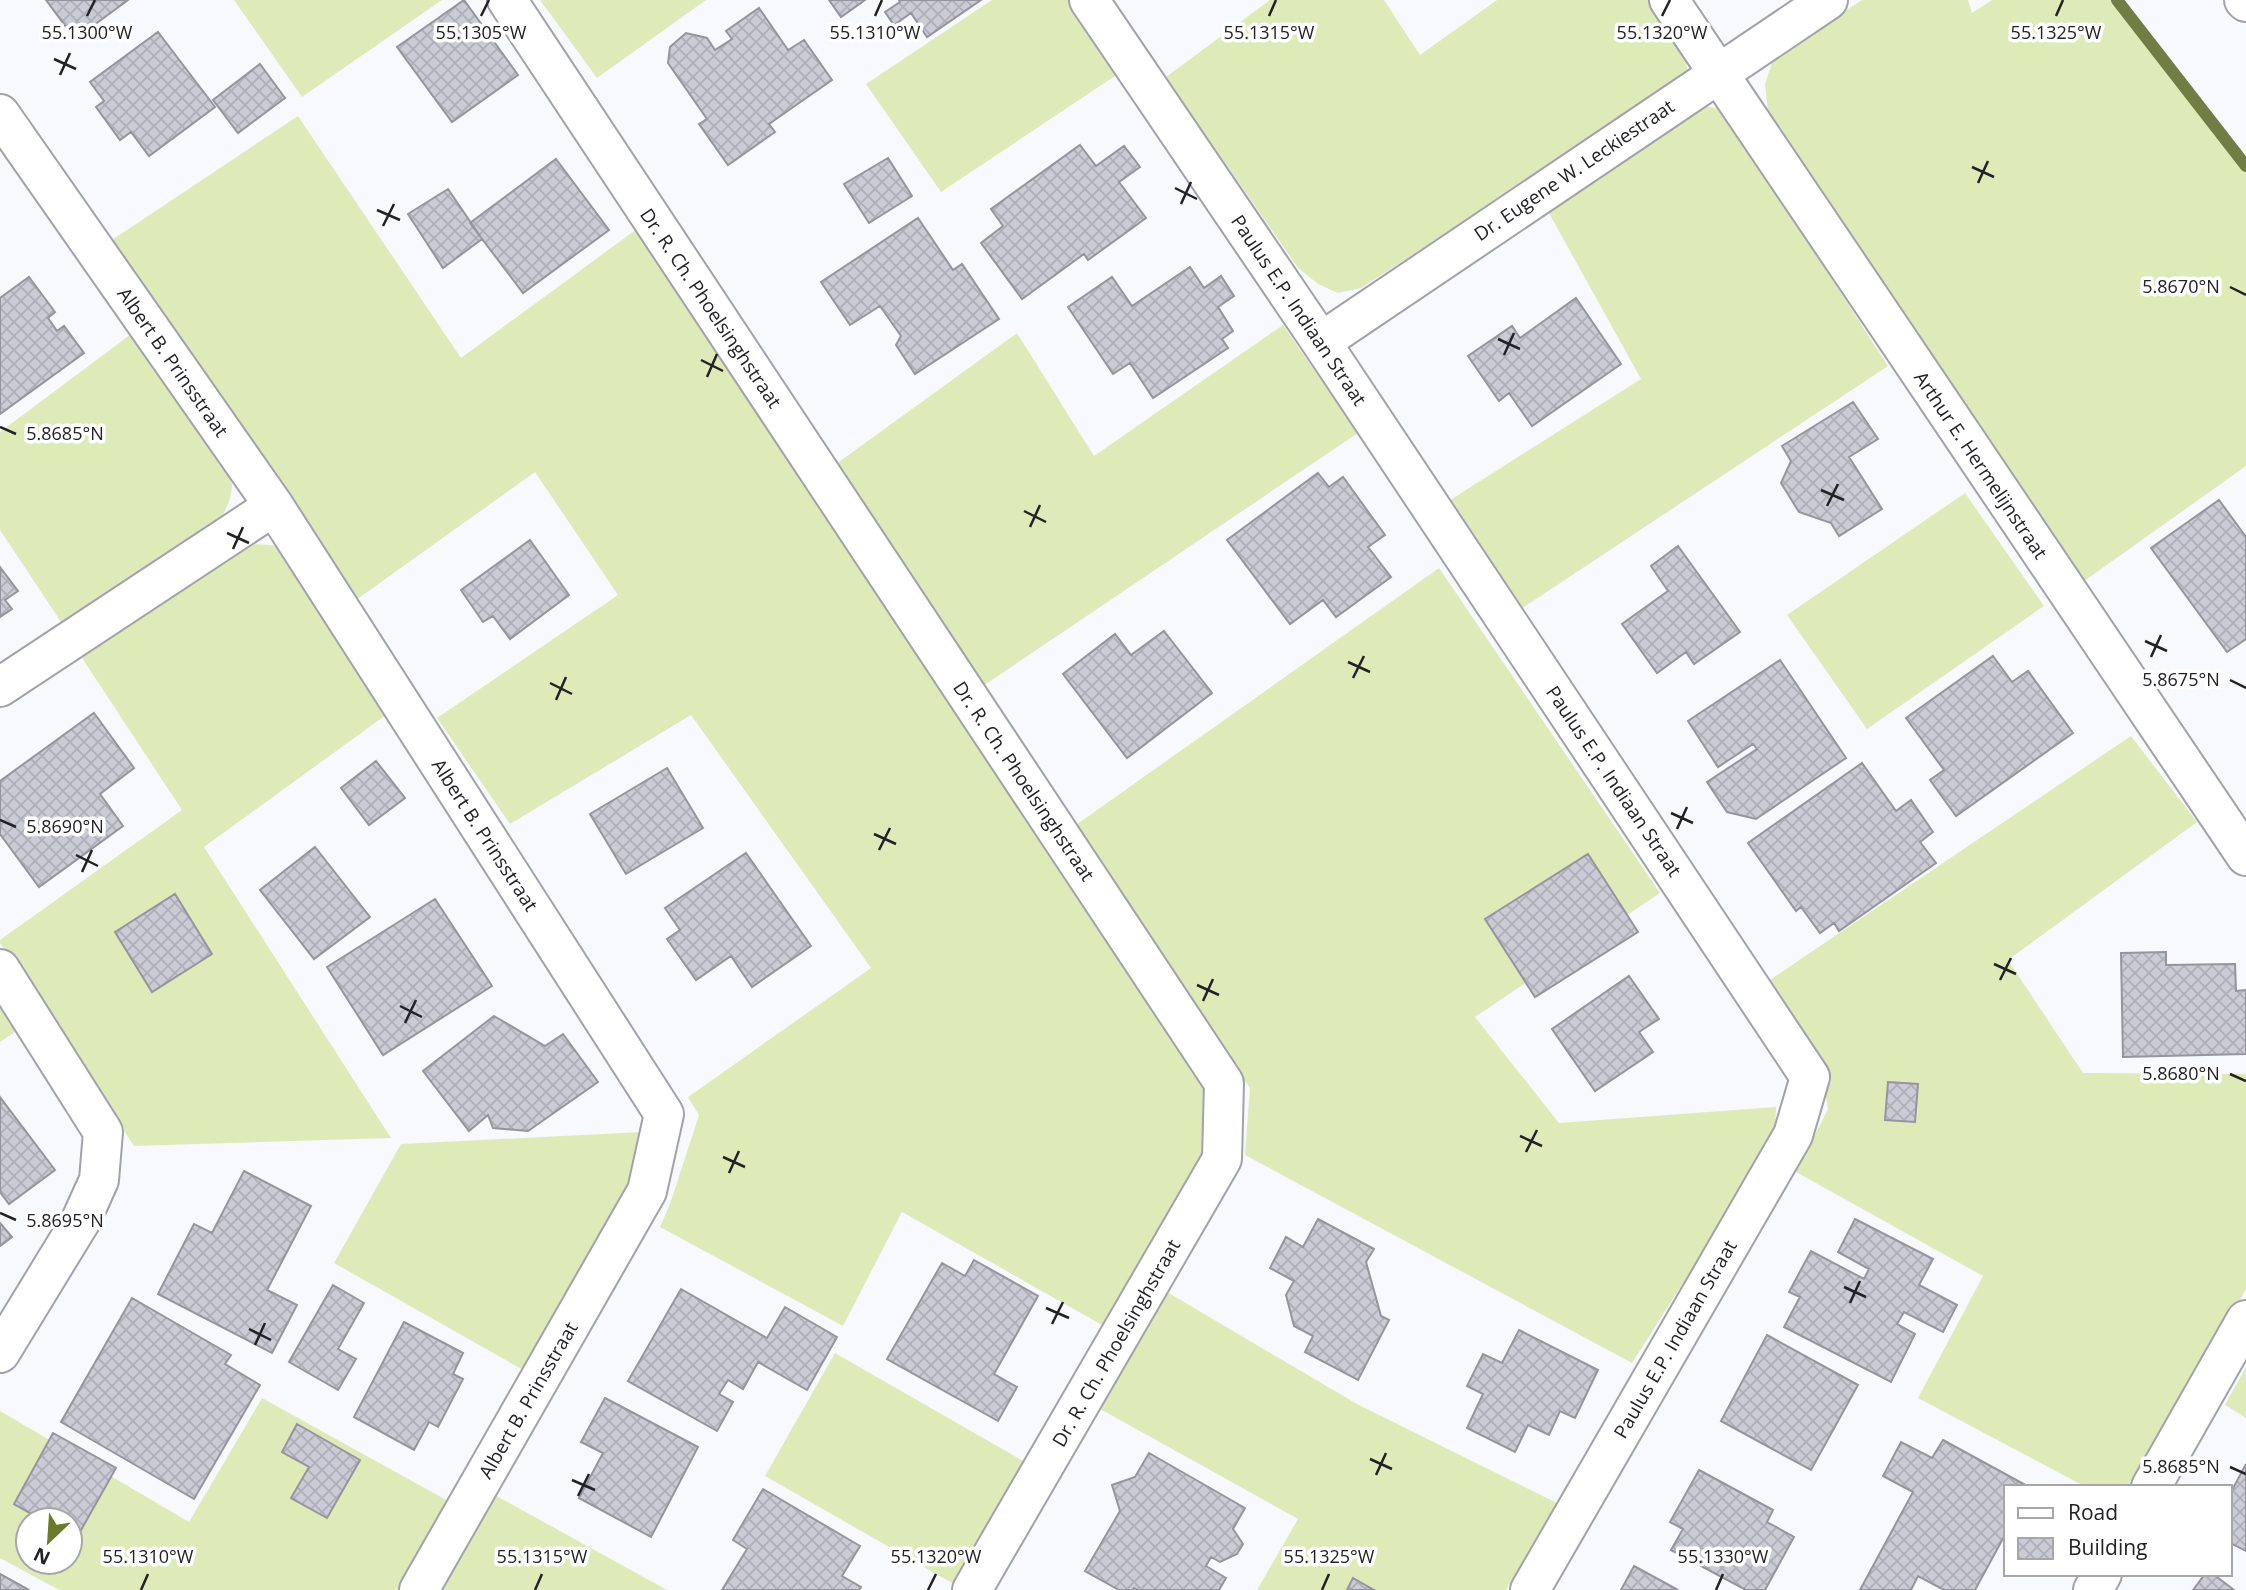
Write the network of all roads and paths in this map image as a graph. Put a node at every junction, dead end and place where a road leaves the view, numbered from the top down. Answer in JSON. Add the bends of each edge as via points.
{"nodes":[{"id":1,"x":507,"y":0,"type":"edge"},
{"id":2,"x":1089,"y":0,"type":"edge"},
{"id":3,"x":1669,"y":0,"type":"edge"},
{"id":4,"x":1828,"y":0,"type":"edge"},
{"id":5,"x":1717,"y":73,"type":"junction"},
{"id":6,"x":0,"y":114,"type":"edge"},
{"id":7,"x":1321,"y":342,"type":"junction"},
{"id":8,"x":274,"y":506,"type":"junction"},
{"id":9,"x":0,"y":687,"type":"edge"},
{"id":10,"x":2246,"y":856,"type":"edge"},
{"id":11,"x":0,"y":969,"type":"edge"},
{"id":12,"x":2246,"y":1320,"type":"edge"},
{"id":13,"x":0,"y":1353,"type":"edge"},
{"id":14,"x":2152,"y":1485,"type":"edge"},
{"id":15,"x":419,"y":1590,"type":"edge"},
{"id":16,"x":972,"y":1590,"type":"edge"},
{"id":17,"x":1530,"y":1590,"type":"edge"}],
"edges":[{"from":1,"to":16,"type":"street","name":"Dr. R. Ch. Phoelsinghstraat","via":[[1224,1083],[1222,1159]]},
{"from":2,"to":7,"type":"street","name":"Paulus E.P. Indiaan Straat"},
{"from":3,"to":5,"type":"street","name":"Arthur E. Hermelijnstraat"},
{"from":4,"to":5,"type":"street","name":"Dr. Eugene W. Leckiestraat"},
{"from":5,"to":7,"type":"street","name":"Dr. Eugene W. Leckiestraat"},
{"from":5,"to":10,"type":"street","name":"Arthur E. Hermelijnstraat"},
{"from":6,"to":8,"type":"street","name":"Albert B. Prinsstraat"},
{"from":7,"to":17,"type":"street","name":"Paulus E.P. Indiaan Straat","via":[[1810,1077],[1793,1135]]},
{"from":8,"to":9,"type":"street"},
{"from":8,"to":15,"type":"street","name":"Albert B. Prinsstraat","via":[[664,1114],[647,1191]]},
{"from":11,"to":13,"type":"street","via":[[103,1132],[99,1180],[80,1222]]},
{"from":12,"to":14,"type":"street"}]}
